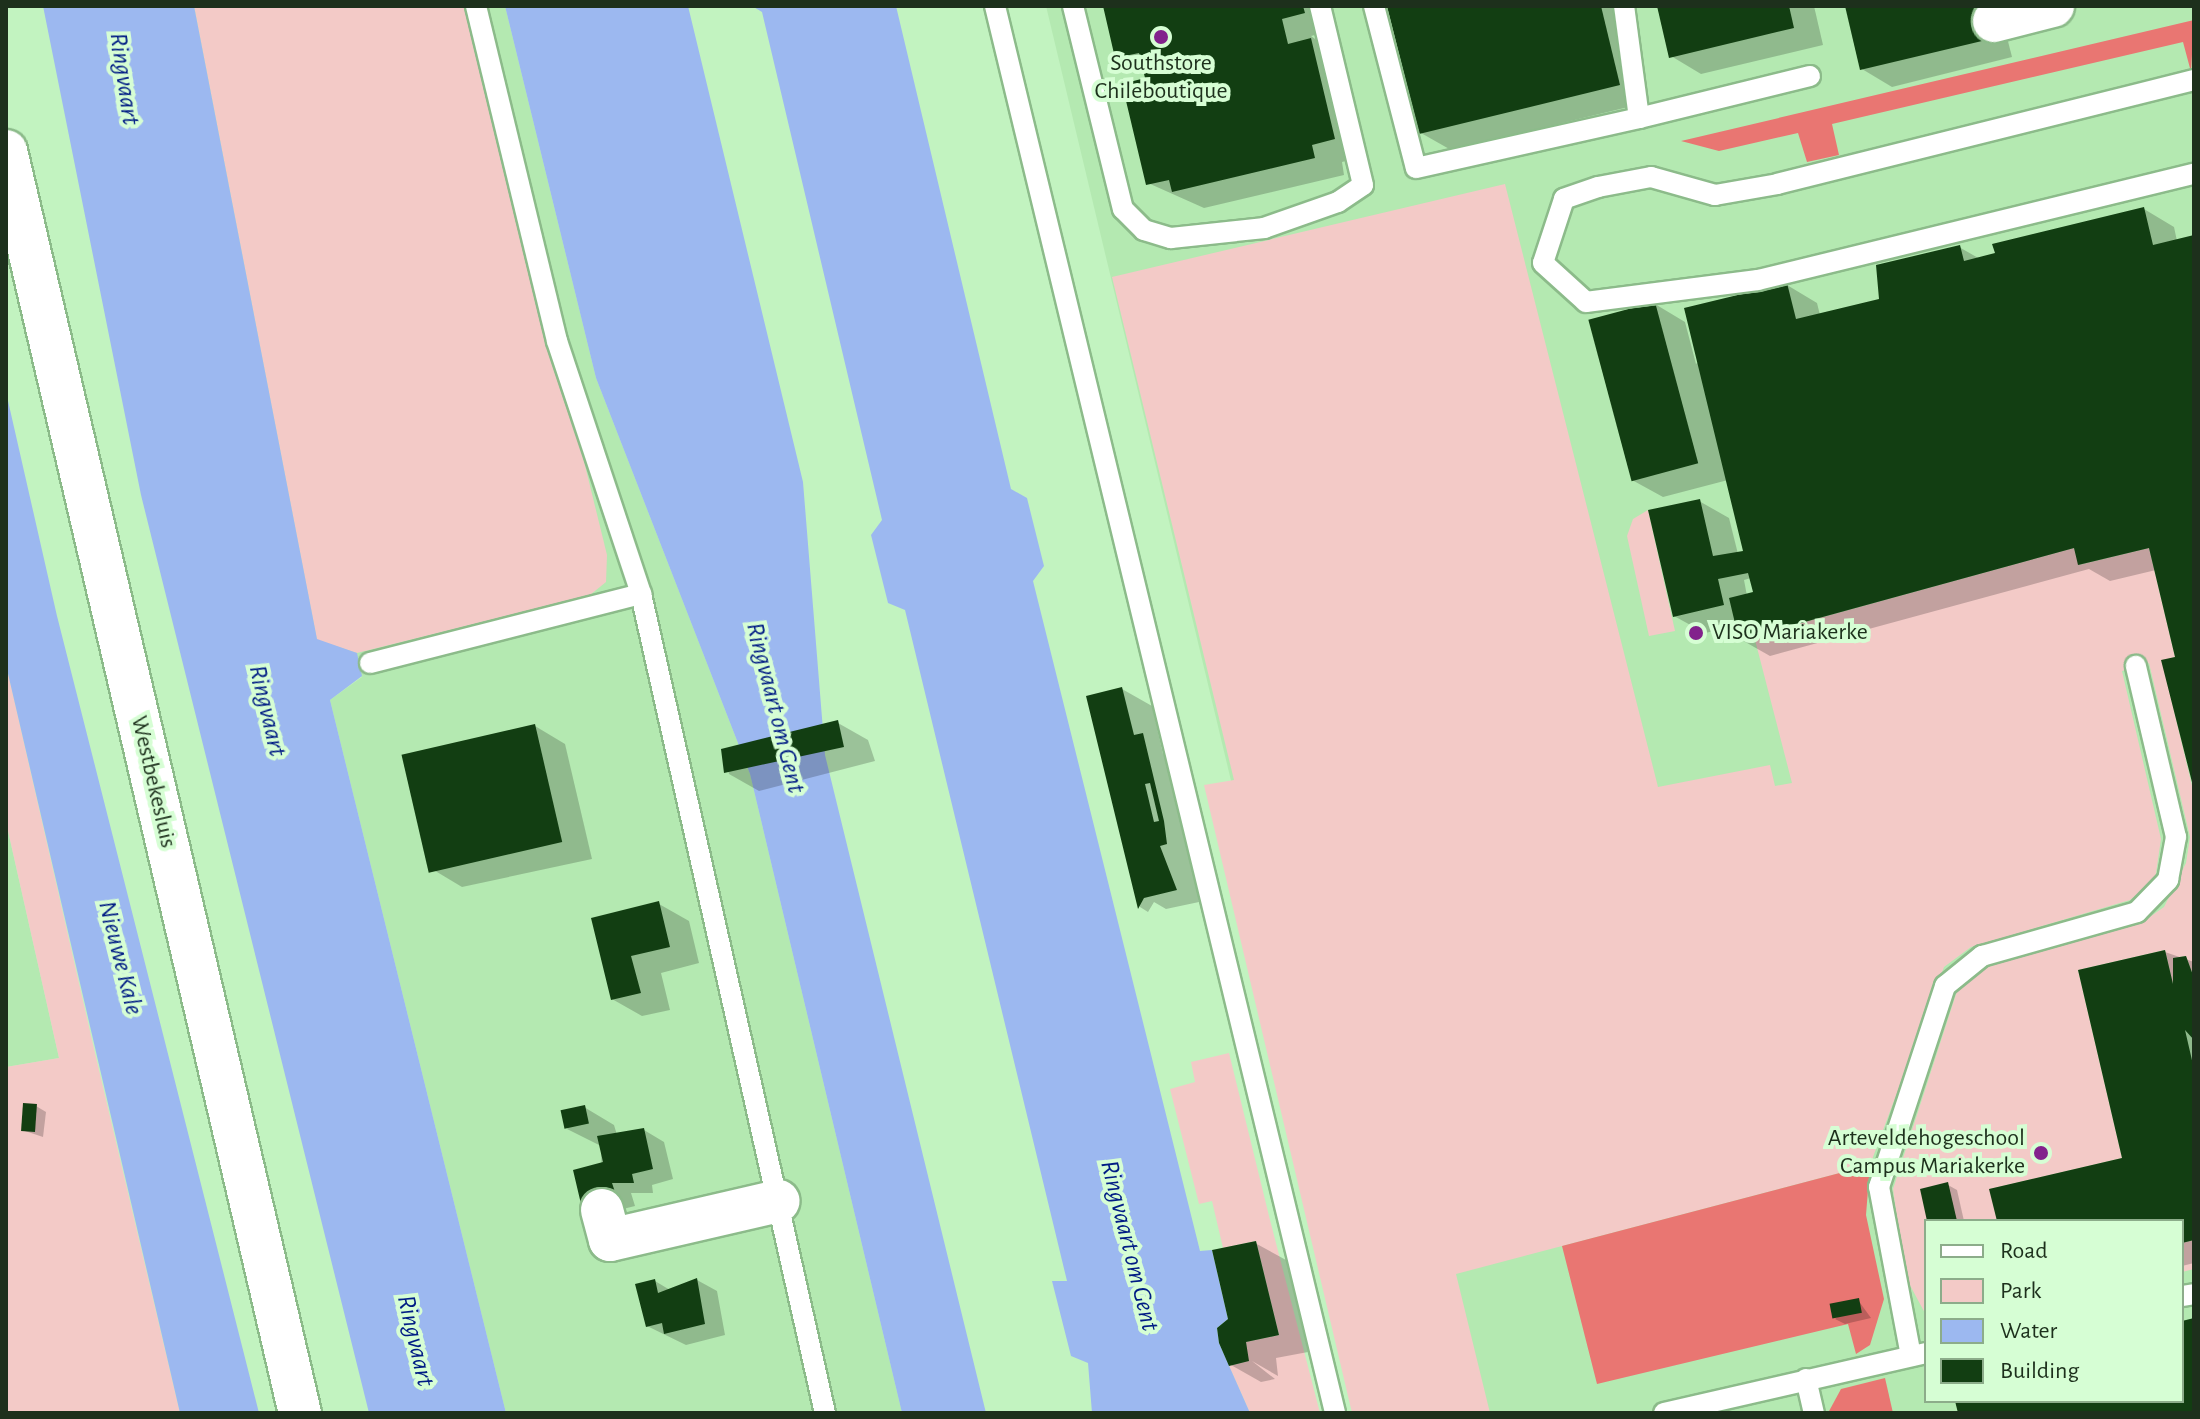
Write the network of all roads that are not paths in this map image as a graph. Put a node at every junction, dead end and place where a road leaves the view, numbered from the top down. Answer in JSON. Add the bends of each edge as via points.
{"nodes":[{"id":1,"x":476,"y":6,"type":"edge"},
{"id":2,"x":995,"y":6,"type":"edge"},
{"id":3,"x":1073,"y":6,"type":"edge"},
{"id":4,"x":1320,"y":6,"type":"edge"},
{"id":5,"x":1374,"y":6,"type":"edge"},
{"id":6,"x":1624,"y":6,"type":"edge"},
{"id":7,"x":2053,"y":6,"type":"edge"},
{"id":8,"x":1994,"y":21,"type":"dead end"},
{"id":9,"x":1810,"y":76,"type":"dead end"},
{"id":10,"x":2194,"y":80,"type":"edge"},
{"id":11,"x":1639,"y":118,"type":"junction"},
{"id":12,"x":6,"y":151,"type":"edge"},
{"id":13,"x":2194,"y":174,"type":"edge"},
{"id":14,"x":641,"y":594,"type":"junction"},
{"id":15,"x":370,"y":663,"type":"dead end"},
{"id":16,"x":2136,"y":666,"type":"dead end"},
{"id":17,"x":779,"y":1201,"type":"junction"},
{"id":18,"x":627,"y":1238,"type":"dead end"},
{"id":19,"x":1918,"y":1355,"type":"edge"},
{"id":20,"x":1806,"y":1379,"type":"junction"},
{"id":21,"x":300,"y":1413,"type":"edge"},
{"id":22,"x":825,"y":1413,"type":"edge"},
{"id":23,"x":1335,"y":1413,"type":"edge"},
{"id":24,"x":1664,"y":1413,"type":"edge"},
{"id":25,"x":1814,"y":1413,"type":"edge"}],
"edges":[{"from":1,"to":14,"type":"lane","via":[[557,341]]},
{"from":2,"to":23,"type":"lane"},
{"from":3,"to":4,"type":"lane","via":[[1123,209],[1144,230],[1171,238],[1264,228],[1363,185]]},
{"from":5,"to":11,"type":"lane","via":[[1416,168]]},
{"from":6,"to":11,"type":"lane"},
{"from":7,"to":8,"type":"street"},
{"from":9,"to":11,"type":"lane"},
{"from":10,"to":13,"type":"lane","via":[[1778,184],[1715,195],[1651,177],[1598,187],[1564,199],[1543,263],[1586,302],[1758,280]]},
{"from":12,"to":21,"type":"street","name":"Westbekesluis"},
{"from":14,"to":15,"type":"lane"},
{"from":14,"to":17,"type":"lane"},
{"from":16,"to":19,"type":"lane","via":[[2176,837],[2175,861],[2159,895],[2137,912],[1982,956],[1945,986],[1879,1187]]},
{"from":17,"to":18,"type":"street"},
{"from":17,"to":22,"type":"lane"},
{"from":19,"to":20,"type":"lane"},
{"from":20,"to":24,"type":"lane"},
{"from":20,"to":25,"type":"lane"}]}
